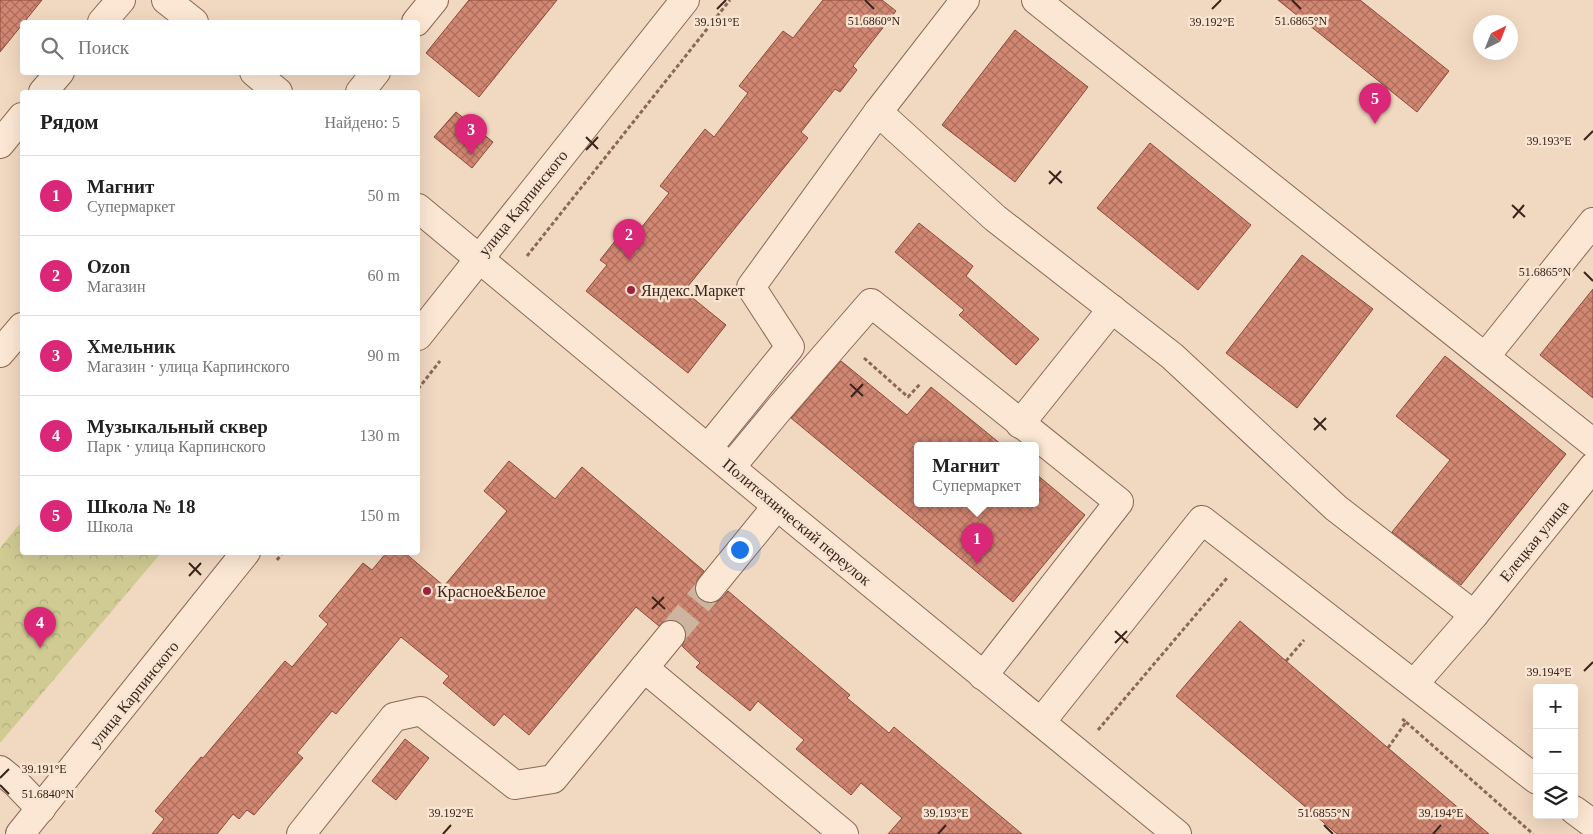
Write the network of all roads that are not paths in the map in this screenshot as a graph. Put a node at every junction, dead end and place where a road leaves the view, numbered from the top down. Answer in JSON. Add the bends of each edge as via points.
{"nodes":[{"id":1,"x":121,"y":0,"type":"edge"},
{"id":2,"x":166,"y":0,"type":"edge"},
{"id":3,"x":685,"y":0,"type":"edge"},
{"id":4,"x":966,"y":0,"type":"edge"},
{"id":5,"x":1036,"y":0,"type":"edge"},
{"id":6,"x":104,"y":20,"type":"edge"},
{"id":7,"x":191,"y":20,"type":"edge"},
{"id":8,"x":57,"y":75,"type":"edge"},
{"id":9,"x":258,"y":75,"type":"edge"},
{"id":10,"x":374,"y":75,"type":"edge"},
{"id":11,"x":45,"y":90,"type":"edge"},
{"id":12,"x":276,"y":90,"type":"edge"},
{"id":13,"x":362,"y":90,"type":"edge"},
{"id":14,"x":878,"y":112,"type":"junction"},
{"id":15,"x":20,"y":119,"type":"edge"},
{"id":16,"x":0,"y":144,"type":"edge"},
{"id":17,"x":420,"y":210,"type":"edge"},
{"id":18,"x":1593,"y":222,"type":"edge"},
{"id":19,"x":479,"y":259,"type":"junction"},
{"id":20,"x":1112,"y":309,"type":"junction"},
{"id":21,"x":20,"y":329,"type":"edge"},
{"id":22,"x":420,"y":333,"type":"edge"},
{"id":23,"x":0,"y":353,"type":"edge"},
{"id":24,"x":1485,"y":357,"type":"junction"},
{"id":25,"x":1020,"y":424,"type":"junction"},
{"id":26,"x":1593,"y":443,"type":"edge"},
{"id":27,"x":708,"y":448,"type":"junction"},
{"id":28,"x":731,"y":467,"type":"junction"},
{"id":29,"x":1593,"y":467,"type":"edge"},
{"id":30,"x":777,"y":506,"type":"junction"},
{"id":31,"x":244,"y":555,"type":"edge"},
{"id":32,"x":710,"y":588,"type":"tunnel mouth"},
{"id":33,"x":1474,"y":615,"type":"junction"},
{"id":34,"x":671,"y":635,"type":"tunnel mouth"},
{"id":35,"x":644,"y":668,"type":"junction"},
{"id":36,"x":984,"y":676,"type":"junction"},
{"id":37,"x":1414,"y":684,"type":"junction"},
{"id":38,"x":1040,"y":722,"type":"junction"},
{"id":39,"x":0,"y":770,"type":"edge"},
{"id":40,"x":1533,"y":777,"type":"edge"},
{"id":41,"x":41,"y":809,"type":"junction"},
{"id":42,"x":1578,"y":813,"type":"edge"},
{"id":43,"x":1593,"y":824,"type":"edge"},
{"id":44,"x":20,"y":834,"type":"edge"},
{"id":45,"x":301,"y":834,"type":"edge"},
{"id":46,"x":844,"y":834,"type":"edge"},
{"id":47,"x":1177,"y":834,"type":"edge"}],
"edges":[{"from":1,"to":6,"type":"street"},
{"from":2,"to":7,"type":"street"},
{"from":3,"to":19,"type":"street","name":"улица Карпинского"},
{"from":4,"to":14,"type":"street"},
{"from":5,"to":24,"type":"street"},
{"from":8,"to":11,"type":"street"},
{"from":9,"to":12,"type":"street"},
{"from":10,"to":13,"type":"street"},
{"from":14,"to":20,"type":"street","via":[[995,218]]},
{"from":14,"to":27,"type":"street","via":[[751,287],[790,347]]},
{"from":15,"to":16,"type":"street"},
{"from":17,"to":19,"type":"street","name":"Политехнический переулок"},
{"from":18,"to":24,"type":"street"},
{"from":19,"to":22,"type":"street","name":"улица Карпинского"},
{"from":19,"to":27,"type":"street","name":"Политехнический переулок"},
{"from":20,"to":25,"type":"street"},
{"from":20,"to":33,"type":"street","via":[[1172,356],[1336,508]]},
{"from":21,"to":23,"type":"street"},
{"from":24,"to":26,"type":"street"},
{"from":25,"to":28,"type":"street","via":[[871,304]]},
{"from":25,"to":36,"type":"street","via":[[1118,502]]},
{"from":27,"to":28,"type":"street","name":"Политехнический переулок"},
{"from":28,"to":30,"type":"street","name":"Политехнический переулок"},
{"from":29,"to":33,"type":"street","name":"Елецкая улица"},
{"from":30,"to":32,"type":"street"},
{"from":30,"to":36,"type":"street","name":"Политехнический переулок"},
{"from":31,"to":41,"type":"street","name":"улица Карпинского"},
{"from":33,"to":37,"type":"street","name":"Елецкая улица"},
{"from":34,"to":35,"type":"street"},
{"from":35,"to":45,"type":"street","via":[[553,779],[515,785],[421,711],[394,717]]},
{"from":35,"to":46,"type":"street"},
{"from":36,"to":38,"type":"street","name":"Политехнический переулок"},
{"from":37,"to":38,"type":"street","via":[[1202,520]]},
{"from":37,"to":40,"type":"street"},
{"from":38,"to":47,"type":"street","name":"Политехнический переулок"},
{"from":39,"to":41,"type":"street"},
{"from":41,"to":44,"type":"street","name":"улица Карпинского"},
{"from":42,"to":43,"type":"street"}]}
